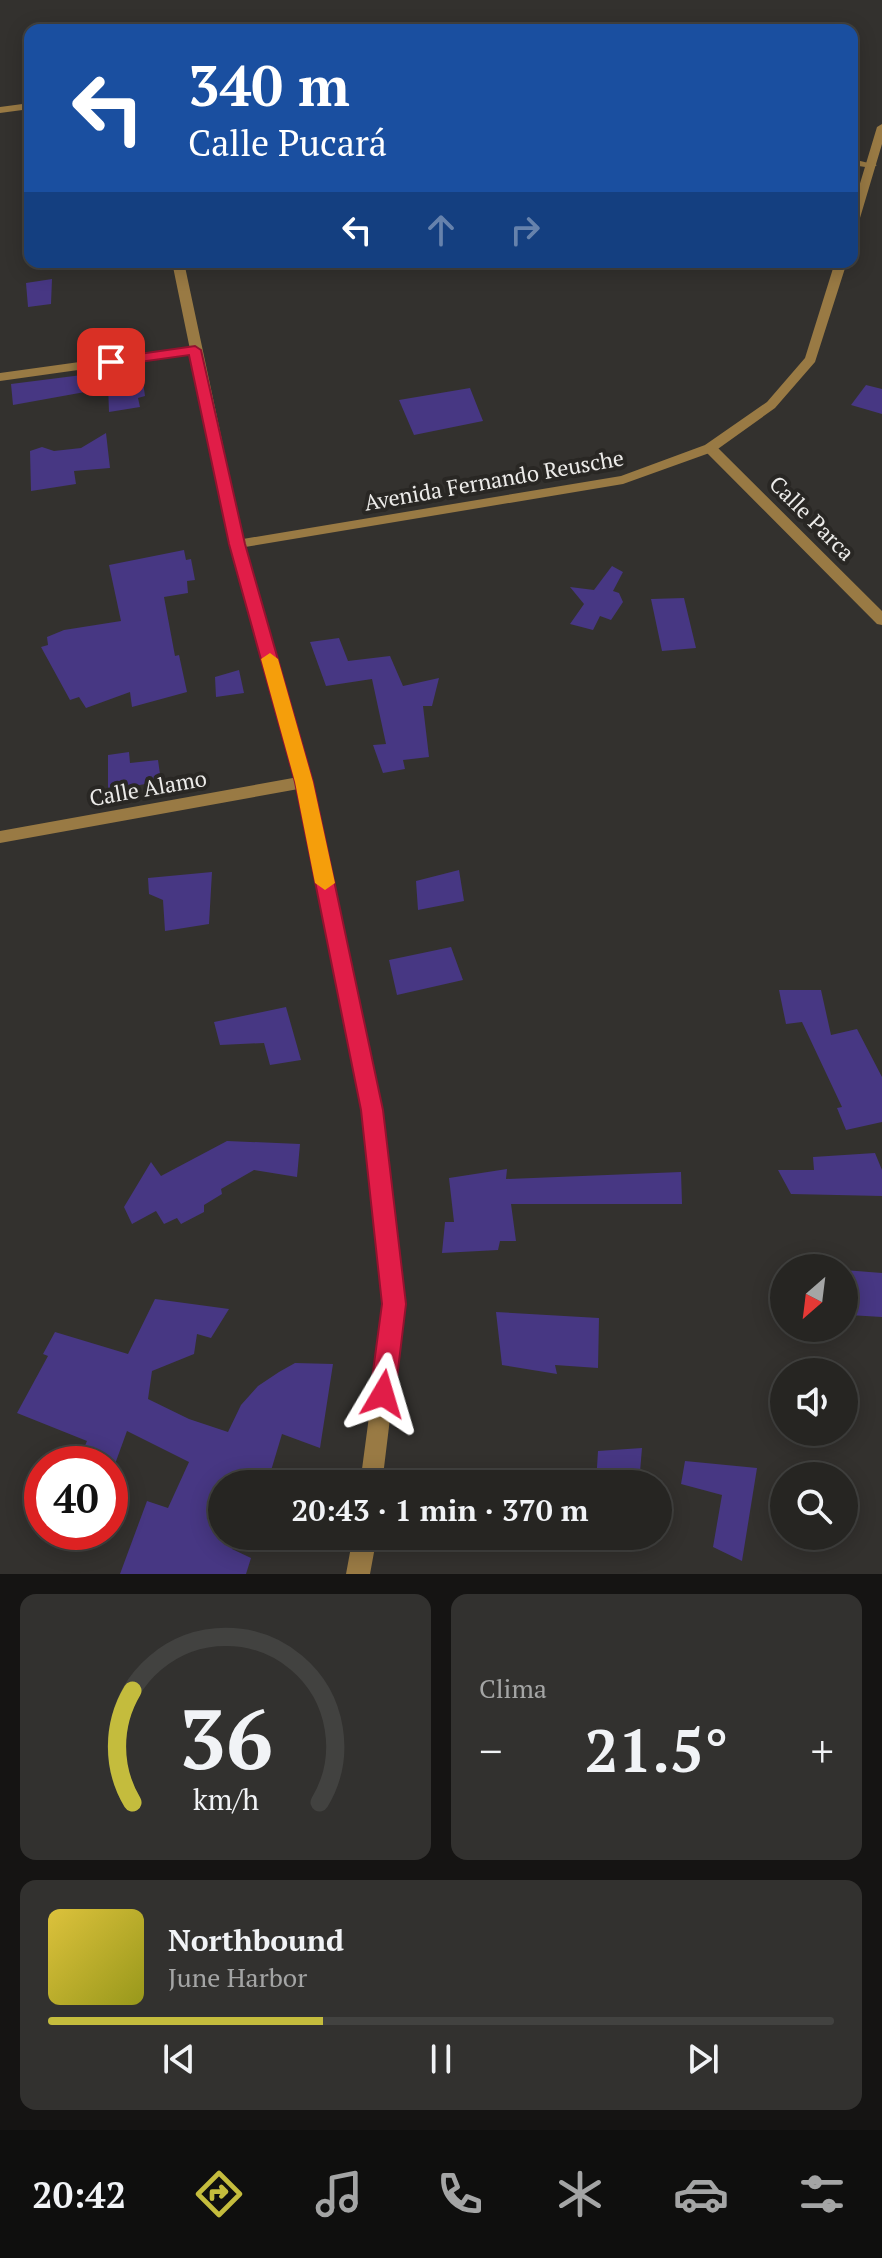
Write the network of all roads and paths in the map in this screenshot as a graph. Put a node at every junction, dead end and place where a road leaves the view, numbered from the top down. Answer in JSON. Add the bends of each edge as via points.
{"nodes":[{"id":1,"x":24,"y":107,"type":"edge"},
{"id":2,"x":0,"y":110,"type":"edge"},
{"id":3,"x":882,"y":127,"type":"edge"},
{"id":4,"x":858,"y":163,"type":"edge"},
{"id":5,"x":872,"y":165,"type":"junction"},
{"id":6,"x":858,"y":209,"type":"edge"},
{"id":7,"x":179,"y":268,"type":"edge"},
{"id":8,"x":839,"y":268,"type":"edge"},
{"id":9,"x":195,"y":350,"type":"junction"},
{"id":10,"x":0,"y":377,"type":"edge"},
{"id":11,"x":710,"y":448,"type":"junction"},
{"id":12,"x":237,"y":544,"type":"junction"},
{"id":13,"x":882,"y":620,"type":"edge"},
{"id":14,"x":304,"y":782,"type":"junction"},
{"id":15,"x":0,"y":837,"type":"edge"},
{"id":16,"x":373,"y":1470,"type":"edge"},
{"id":17,"x":362,"y":1550,"type":"edge"},
{"id":18,"x":358,"y":1574,"type":"edge"}],
"edges":[{"from":1,"to":2,"type":"street"},
{"from":3,"to":5,"type":"street"},
{"from":4,"to":5,"type":"street"},
{"from":5,"to":6,"type":"street"},
{"from":7,"to":9,"type":"street"},
{"from":8,"to":11,"type":"street","name":"Avenida Fernando Reusche","via":[[811,359],[771,405]]},
{"from":9,"to":10,"type":"street"},
{"from":9,"to":12,"type":"street"},
{"from":11,"to":12,"type":"street","name":"Avenida Fernando Reusche","via":[[623,480]]},
{"from":11,"to":13,"type":"street","name":"Calle Parca"},
{"from":12,"to":14,"type":"street"},
{"from":14,"to":15,"type":"street","name":"Calle Alamo"},
{"from":14,"to":16,"type":"street","via":[[372,1110],[394,1304]]},
{"from":17,"to":18,"type":"street"}]}
